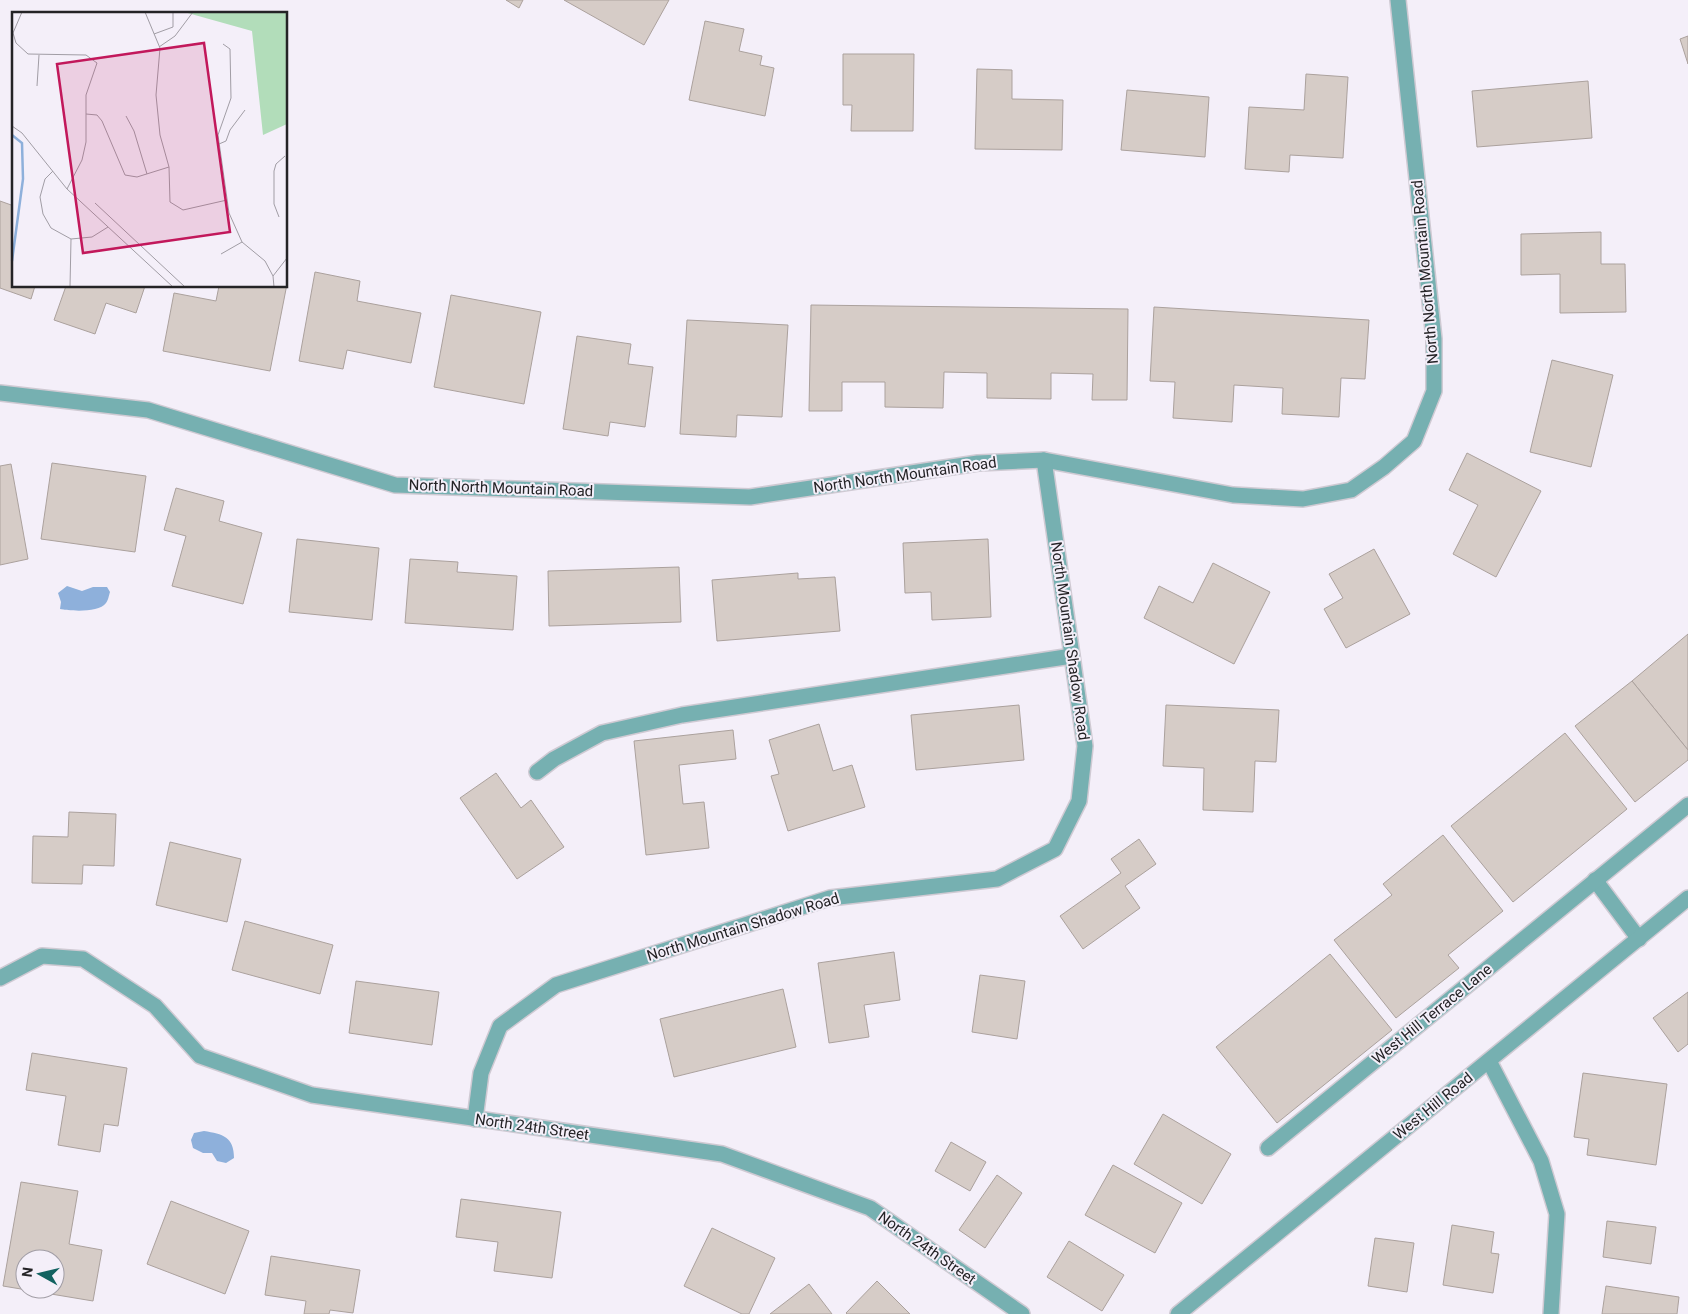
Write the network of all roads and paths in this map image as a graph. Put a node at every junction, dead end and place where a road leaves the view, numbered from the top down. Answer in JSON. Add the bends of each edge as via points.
{"nodes":[{"id":1,"x":1398,"y":0,"type":"edge"},
{"id":2,"x":0,"y":394,"type":"edge"},
{"id":3,"x":1044,"y":460,"type":"junction"},
{"id":4,"x":1072,"y":656,"type":"junction"},
{"id":5,"x":537,"y":772,"type":"dead end"},
{"id":6,"x":1688,"y":805,"type":"edge"},
{"id":7,"x":1596,"y":880,"type":"junction"},
{"id":8,"x":1688,"y":898,"type":"edge"},
{"id":9,"x":1638,"y":939,"type":"junction"},
{"id":10,"x":0,"y":978,"type":"edge"},
{"id":11,"x":1489,"y":1061,"type":"junction"},
{"id":12,"x":475,"y":1119,"type":"junction"},
{"id":13,"x":1268,"y":1148,"type":"dead end"},
{"id":14,"x":1022,"y":1314,"type":"edge"},
{"id":15,"x":1178,"y":1314,"type":"edge"},
{"id":16,"x":1552,"y":1314,"type":"edge"}],
"edges":[{"from":1,"to":3,"type":"street","name":"North North Mountain Road","via":[[1434,339],[1434,391],[1414,441],[1351,490],[1303,499],[1233,496]]},
{"from":2,"to":3,"type":"street","name":"North North Mountain Road","via":[[148,410],[395,485],[750,497],[978,463]]},
{"from":3,"to":4,"type":"street","name":"North Mountain Shadow Road"},
{"from":4,"to":5,"type":"street","via":[[682,715],[602,733],[554,758]]},
{"from":4,"to":12,"type":"street","name":"North Mountain Shadow Road","via":[[1085,746],[1079,801],[1055,849],[997,879],[830,898],[556,985],[500,1026],[481,1073]]},
{"from":6,"to":7,"type":"street","name":"West Hill Terrace Lane"},
{"from":7,"to":9,"type":"street"},
{"from":7,"to":13,"type":"street","name":"West Hill Terrace Lane"},
{"from":8,"to":9,"type":"street","name":"West Hill Road"},
{"from":9,"to":11,"type":"street","name":"West Hill Road"},
{"from":10,"to":12,"type":"street","name":"North 24th Street","via":[[42,956],[83,959],[154,1006],[200,1056],[312,1095]]},
{"from":11,"to":15,"type":"street","name":"West Hill Road"},
{"from":11,"to":16,"type":"street","via":[[1541,1161],[1557,1214]]},
{"from":12,"to":14,"type":"street","name":"North 24th Street","via":[[722,1154],[870,1208]]}]}
